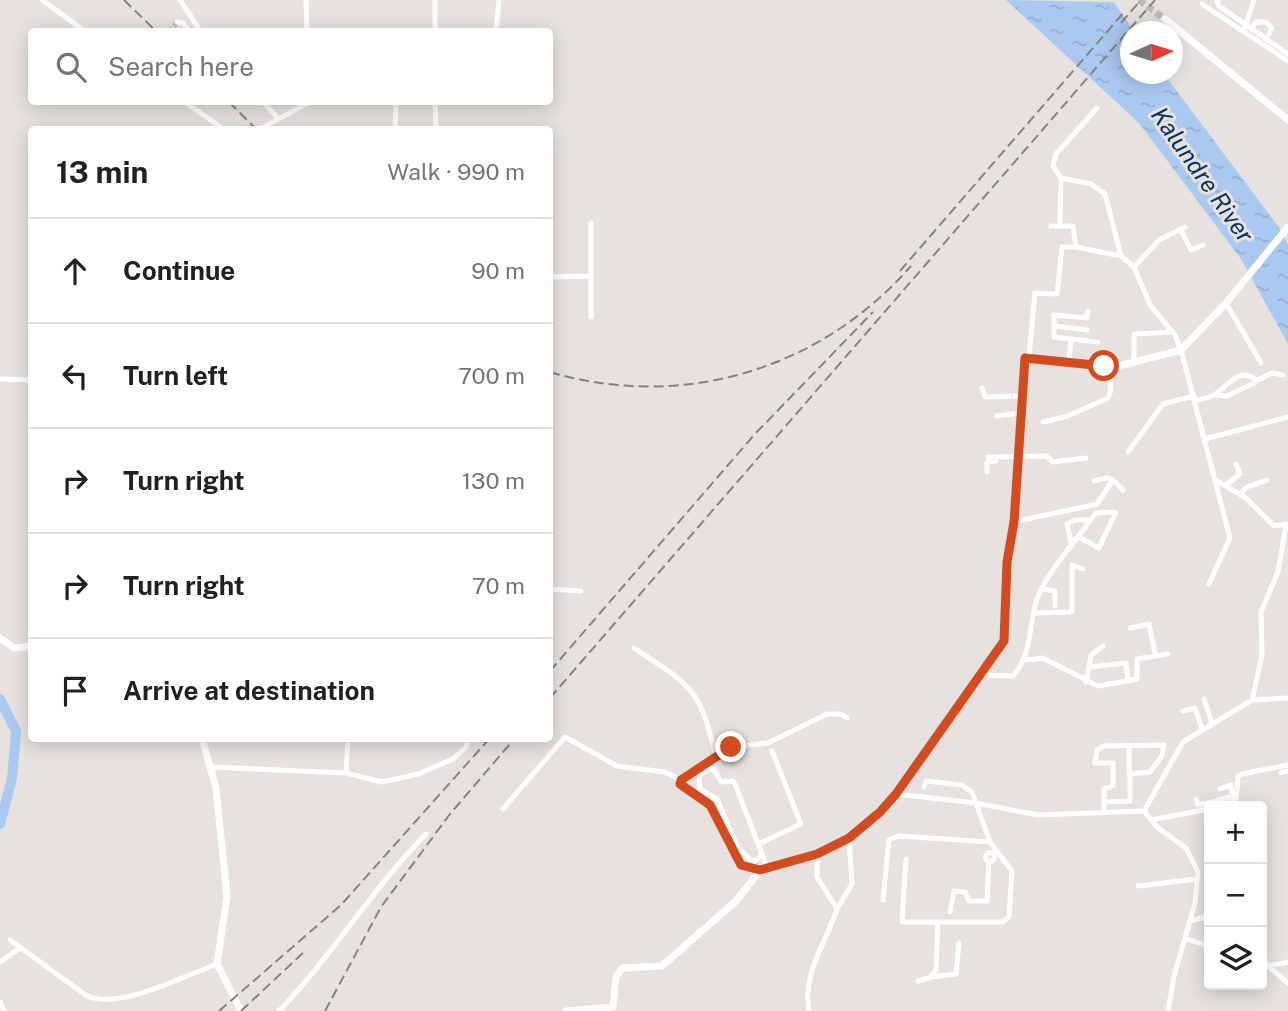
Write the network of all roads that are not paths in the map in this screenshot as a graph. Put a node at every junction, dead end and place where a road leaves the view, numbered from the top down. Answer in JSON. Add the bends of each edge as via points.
{"nodes":[{"id":1,"x":42,"y":0,"type":"edge"},
{"id":2,"x":180,"y":0,"type":"edge"},
{"id":3,"x":306,"y":0,"type":"edge"},
{"id":4,"x":435,"y":0,"type":"edge"},
{"id":5,"x":499,"y":0,"type":"edge"},
{"id":6,"x":1254,"y":0,"type":"edge"},
{"id":7,"x":1218,"y":3,"type":"edge"},
{"id":8,"x":1202,"y":4,"type":"dead end"},
{"id":9,"x":1214,"y":12,"type":"junction"},
{"id":10,"x":1165,"y":19,"type":"tunnel mouth"},
{"id":11,"x":177,"y":22,"type":"dead end"},
{"id":12,"x":1248,"y":27,"type":"junction"},
{"id":13,"x":80,"y":28,"type":"edge"},
{"id":14,"x":187,"y":28,"type":"edge"},
{"id":15,"x":198,"y":28,"type":"edge"},
{"id":16,"x":307,"y":28,"type":"edge"},
{"id":17,"x":435,"y":28,"type":"edge"},
{"id":18,"x":496,"y":28,"type":"edge"},
{"id":19,"x":1242,"y":31,"type":"junction"},
{"id":20,"x":1266,"y":40,"type":"junction"},
{"id":21,"x":1288,"y":54,"type":"edge"},
{"id":22,"x":1288,"y":61,"type":"edge"},
{"id":23,"x":189,"y":105,"type":"edge"},
{"id":24,"x":266,"y":105,"type":"edge"},
{"id":25,"x":303,"y":105,"type":"edge"},
{"id":26,"x":396,"y":105,"type":"edge"},
{"id":27,"x":435,"y":105,"type":"edge"},
{"id":28,"x":1097,"y":108,"type":"dead end"},
{"id":29,"x":277,"y":117,"type":"junction"},
{"id":30,"x":1288,"y":120,"type":"edge"},
{"id":31,"x":219,"y":126,"type":"edge"},
{"id":32,"x":264,"y":126,"type":"edge"},
{"id":33,"x":396,"y":126,"type":"edge"},
{"id":34,"x":436,"y":126,"type":"edge"},
{"id":35,"x":1061,"y":178,"type":"junction"},
{"id":36,"x":591,"y":223,"type":"dead end"},
{"id":37,"x":1051,"y":226,"type":"dead end"},
{"id":38,"x":1060,"y":226,"type":"junction"},
{"id":39,"x":1288,"y":228,"type":"edge"},
{"id":40,"x":1203,"y":245,"type":"dead end"},
{"id":41,"x":1076,"y":247,"type":"junction"},
{"id":42,"x":1121,"y":256,"type":"junction"},
{"id":43,"x":1134,"y":267,"type":"junction"},
{"id":44,"x":589,"y":276,"type":"junction"},
{"id":45,"x":553,"y":277,"type":"edge"},
{"id":46,"x":1226,"y":303,"type":"junction"},
{"id":47,"x":1088,"y":311,"type":"dead end"},
{"id":48,"x":591,"y":317,"type":"dead end"},
{"id":49,"x":1087,"y":318,"type":"junction"},
{"id":50,"x":1054,"y":326,"type":"junction"},
{"id":51,"x":1087,"y":330,"type":"junction"},
{"id":52,"x":1172,"y":332,"type":"junction"},
{"id":53,"x":1071,"y":339,"type":"junction"},
{"id":54,"x":1087,"y":341,"type":"junction"},
{"id":55,"x":1098,"y":342,"type":"dead end"},
{"id":56,"x":1181,"y":350,"type":"junction"},
{"id":57,"x":1029,"y":357,"type":"junction"},
{"id":58,"x":1069,"y":361,"type":"junction"},
{"id":59,"x":1134,"y":363,"type":"junction"},
{"id":60,"x":1261,"y":363,"type":"dead end"},
{"id":61,"x":1108,"y":366,"type":"junction"},
{"id":62,"x":1283,"y":375,"type":"dead end"},
{"id":63,"x":0,"y":379,"type":"edge"},
{"id":64,"x":28,"y":380,"type":"edge"},
{"id":65,"x":1256,"y":381,"type":"junction"},
{"id":66,"x":982,"y":388,"type":"dead end"},
{"id":67,"x":1215,"y":395,"type":"junction"},
{"id":68,"x":1021,"y":397,"type":"junction"},
{"id":69,"x":1194,"y":399,"type":"junction"},
{"id":70,"x":1020,"y":413,"type":"junction"},
{"id":71,"x":997,"y":416,"type":"dead end"},
{"id":72,"x":1288,"y":417,"type":"edge"},
{"id":73,"x":1043,"y":422,"type":"dead end"},
{"id":74,"x":1205,"y":439,"type":"junction"},
{"id":75,"x":1128,"y":452,"type":"dead end"},
{"id":76,"x":1017,"y":457,"type":"junction"},
{"id":77,"x":1086,"y":458,"type":"dead end"},
{"id":78,"x":1237,"y":464,"type":"dead end"},
{"id":79,"x":987,"y":472,"type":"dead end"},
{"id":80,"x":1113,"y":480,"type":"junction"},
{"id":81,"x":1267,"y":480,"type":"dead end"},
{"id":82,"x":1094,"y":481,"type":"dead end"},
{"id":83,"x":1217,"y":481,"type":"junction"},
{"id":84,"x":1226,"y":485,"type":"junction"},
{"id":85,"x":1123,"y":490,"type":"dead end"},
{"id":86,"x":1240,"y":494,"type":"junction"},
{"id":87,"x":1097,"y":504,"type":"junction"},
{"id":88,"x":1111,"y":506,"type":"dead end"},
{"id":89,"x":1091,"y":520,"type":"junction"},
{"id":90,"x":1014,"y":522,"type":"junction"},
{"id":91,"x":1287,"y":524,"type":"edge"},
{"id":92,"x":1079,"y":537,"type":"junction"},
{"id":93,"x":1072,"y":546,"type":"junction"},
{"id":94,"x":1063,"y":559,"type":"junction"},
{"id":95,"x":1072,"y":565,"type":"junction"},
{"id":96,"x":1083,"y":569,"type":"dead end"},
{"id":97,"x":1209,"y":584,"type":"dead end"},
{"id":98,"x":553,"y":589,"type":"edge"},
{"id":99,"x":1043,"y":589,"type":"junction"},
{"id":100,"x":581,"y":591,"type":"dead end"},
{"id":101,"x":1055,"y":606,"type":"dead end"},
{"id":102,"x":1034,"y":613,"type":"junction"},
{"id":103,"x":1130,"y":628,"type":"dead end"},
{"id":104,"x":0,"y":638,"type":"edge"},
{"id":105,"x":28,"y":646,"type":"edge"},
{"id":106,"x":1103,"y":646,"type":"dead end"},
{"id":107,"x":634,"y":648,"type":"dead end"},
{"id":108,"x":1155,"y":654,"type":"junction"},
{"id":109,"x":1168,"y":654,"type":"dead end"},
{"id":110,"x":1026,"y":660,"type":"junction"},
{"id":111,"x":1090,"y":667,"type":"junction"},
{"id":112,"x":981,"y":675,"type":"junction"},
{"id":113,"x":1128,"y":681,"type":"junction"},
{"id":114,"x":1086,"y":682,"type":"junction"},
{"id":115,"x":1288,"y":698,"type":"edge"},
{"id":116,"x":1204,"y":699,"type":"dead end"},
{"id":117,"x":1252,"y":700,"type":"junction"},
{"id":118,"x":1183,"y":711,"type":"dead end"},
{"id":119,"x":847,"y":718,"type":"dead end"},
{"id":120,"x":1211,"y":720,"type":"junction"},
{"id":121,"x":1201,"y":725,"type":"junction"},
{"id":122,"x":202,"y":742,"type":"edge"},
{"id":123,"x":348,"y":742,"type":"edge"},
{"id":124,"x":468,"y":742,"type":"edge"},
{"id":125,"x":1129,"y":746,"type":"junction"},
{"id":126,"x":772,"y":751,"type":"dead end"},
{"id":127,"x":716,"y":758,"type":"junction"},
{"id":128,"x":212,"y":767,"type":"junction"},
{"id":129,"x":1288,"y":768,"type":"edge"},
{"id":130,"x":346,"y":773,"type":"junction"},
{"id":131,"x":1281,"y":773,"type":"dead end"},
{"id":132,"x":1129,"y":774,"type":"junction"},
{"id":133,"x":681,"y":780,"type":"junction"},
{"id":134,"x":924,"y":787,"type":"dead end"},
{"id":135,"x":896,"y":794,"type":"junction"},
{"id":136,"x":1196,"y":799,"type":"dead end"},
{"id":137,"x":1222,"y":800,"type":"edge"},
{"id":138,"x":1130,"y":801,"type":"junction"},
{"id":139,"x":1104,"y":802,"type":"junction"},
{"id":140,"x":976,"y":803,"type":"junction"},
{"id":141,"x":1204,"y":805,"type":"edge"},
{"id":142,"x":1204,"y":808,"type":"edge"},
{"id":143,"x":503,"y":809,"type":"dead end"},
{"id":144,"x":1144,"y":811,"type":"junction"},
{"id":145,"x":1104,"y":812,"type":"junction"},
{"id":146,"x":1129,"y":812,"type":"junction"},
{"id":147,"x":1151,"y":820,"type":"junction"},
{"id":148,"x":426,"y":834,"type":"dead end"},
{"id":149,"x":849,"y":838,"type":"junction"},
{"id":150,"x":758,"y":844,"type":"junction"},
{"id":151,"x":991,"y":847,"type":"junction"},
{"id":152,"x":817,"y":854,"type":"junction"},
{"id":153,"x":762,"y":855,"type":"junction"},
{"id":154,"x":906,"y":859,"type":"dead end"},
{"id":155,"x":763,"y":869,"type":"junction"},
{"id":156,"x":1197,"y":879,"type":"junction"},
{"id":157,"x":1138,"y":886,"type":"dead end"},
{"id":158,"x":883,"y":900,"type":"dead end"},
{"id":159,"x":837,"y":909,"type":"junction"},
{"id":160,"x":950,"y":912,"type":"dead end"},
{"id":161,"x":1204,"y":917,"type":"edge"},
{"id":162,"x":1190,"y":921,"type":"junction"},
{"id":163,"x":938,"y":922,"type":"junction"},
{"id":164,"x":1186,"y":939,"type":"junction"},
{"id":165,"x":10,"y":940,"type":"dead end"},
{"id":166,"x":959,"y":943,"type":"dead end"},
{"id":167,"x":1204,"y":944,"type":"edge"},
{"id":168,"x":20,"y":948,"type":"junction"},
{"id":169,"x":0,"y":962,"type":"edge"},
{"id":170,"x":1288,"y":962,"type":"edge"},
{"id":171,"x":217,"y":964,"type":"junction"},
{"id":172,"x":1268,"y":966,"type":"joint"},
{"id":173,"x":931,"y":977,"type":"junction"},
{"id":174,"x":918,"y":981,"type":"dead end"},
{"id":175,"x":1288,"y":983,"type":"edge"},
{"id":176,"x":0,"y":1002,"type":"edge"},
{"id":177,"x":4,"y":1011,"type":"edge"},
{"id":178,"x":241,"y":1011,"type":"edge"},
{"id":179,"x":279,"y":1011,"type":"edge"},
{"id":180,"x":566,"y":1011,"type":"edge"},
{"id":181,"x":809,"y":1011,"type":"edge"},
{"id":182,"x":1168,"y":1011,"type":"edge"}],
"edges":[{"from":1,"to":13,"type":"street"},
{"from":2,"to":15,"type":"street"},
{"from":3,"to":16,"type":"street"},
{"from":4,"to":17,"type":"street"},
{"from":5,"to":18,"type":"street"},
{"from":6,"to":12,"type":"street"},
{"from":7,"to":9,"type":"street"},
{"from":7,"to":12,"type":"street"},
{"from":8,"to":9,"type":"street"},
{"from":9,"to":19,"type":"street"},
{"from":10,"to":30,"type":"street"},
{"from":11,"to":14,"type":"street"},
{"from":12,"to":19,"type":"street"},
{"from":12,"to":20,"type":"street"},
{"from":12,"to":20,"type":"street","via":[[1266,22],[1272,28]]},
{"from":19,"to":22,"type":"street"},
{"from":20,"to":21,"type":"street"},
{"from":23,"to":31,"type":"street"},
{"from":24,"to":29,"type":"street"},
{"from":25,"to":29,"type":"street"},
{"from":26,"to":33,"type":"street"},
{"from":27,"to":34,"type":"street"},
{"from":28,"to":35,"type":"street","via":[[1056,154],[1054,166]]},
{"from":29,"to":32,"type":"street"},
{"from":35,"to":38,"type":"street"},
{"from":35,"to":42,"type":"street","via":[[1091,184],[1105,194]]},
{"from":36,"to":44,"type":"street"},
{"from":37,"to":38,"type":"street"},
{"from":38,"to":41,"type":"street","via":[[1073,226]]},
{"from":39,"to":46,"type":"street"},
{"from":40,"to":43,"type":"street","via":[[1191,250],[1183,228],[1159,240]]},
{"from":41,"to":42,"type":"street"},
{"from":41,"to":57,"type":"street","via":[[1062,247],[1055,296],[1036,290]]},
{"from":42,"to":43,"type":"street"},
{"from":43,"to":52,"type":"street","via":[[1150,305]]},
{"from":44,"to":45,"type":"street"},
{"from":44,"to":48,"type":"street"},
{"from":46,"to":56,"type":"street"},
{"from":46,"to":60,"type":"street"},
{"from":47,"to":49,"type":"street"},
{"from":49,"to":50,"type":"street","via":[[1055,314]]},
{"from":49,"to":51,"type":"street"},
{"from":50,"to":51,"type":"street"},
{"from":50,"to":53,"type":"street","via":[[1055,337]]},
{"from":51,"to":54,"type":"street"},
{"from":52,"to":56,"type":"street"},
{"from":52,"to":59,"type":"street","via":[[1134,334]]},
{"from":53,"to":54,"type":"street"},
{"from":53,"to":58,"type":"street"},
{"from":54,"to":55,"type":"street"},
{"from":56,"to":59,"type":"street"},
{"from":56,"to":69,"type":"street"},
{"from":57,"to":58,"type":"street"},
{"from":57,"to":68,"type":"street","via":[[1025,358]]},
{"from":58,"to":61,"type":"street"},
{"from":59,"to":61,"type":"street"},
{"from":61,"to":73,"type":"street","via":[[1108,398]]},
{"from":62,"to":65,"type":"street","via":[[1272,373]]},
{"from":63,"to":64,"type":"street"},
{"from":65,"to":67,"type":"street","via":[[1227,396]]},
{"from":65,"to":67,"type":"street","via":[[1241,374]]},
{"from":66,"to":68,"type":"street","via":[[985,397]]},
{"from":67,"to":69,"type":"street"},
{"from":68,"to":70,"type":"street"},
{"from":69,"to":74,"type":"street"},
{"from":69,"to":75,"type":"street","via":[[1163,404]]},
{"from":70,"to":71,"type":"street"},
{"from":70,"to":76,"type":"street"},
{"from":72,"to":74,"type":"street"},
{"from":74,"to":83,"type":"street"},
{"from":76,"to":77,"type":"street","via":[[1046,456],[1053,462]]},
{"from":76,"to":79,"type":"street","via":[[991,459]]},
{"from":76,"to":90,"type":"street"},
{"from":78,"to":84,"type":"street","via":[[1240,474]]},
{"from":80,"to":82,"type":"street"},
{"from":80,"to":85,"type":"street"},
{"from":80,"to":87,"type":"street"},
{"from":81,"to":86,"type":"street"},
{"from":83,"to":84,"type":"street"},
{"from":83,"to":97,"type":"street","via":[[1230,538]]},
{"from":84,"to":86,"type":"street"},
{"from":86,"to":91,"type":"street","via":[[1274,527]]},
{"from":87,"to":88,"type":"street"},
{"from":87,"to":90,"type":"street"},
{"from":89,"to":92,"type":"street"},
{"from":89,"to":92,"type":"street","via":[[1099,511],[1116,512],[1099,548]]},
{"from":89,"to":93,"type":"street","via":[[1067,524]]},
{"from":90,"to":112,"type":"street","via":[[1007,562],[1004,641]]},
{"from":91,"to":117,"type":"street","via":[[1278,572],[1261,612],[1262,655]]},
{"from":92,"to":93,"type":"street"},
{"from":93,"to":94,"type":"street"},
{"from":94,"to":95,"type":"street"},
{"from":94,"to":99,"type":"street"},
{"from":95,"to":96,"type":"street"},
{"from":95,"to":102,"type":"street","via":[[1072,612]]},
{"from":98,"to":100,"type":"street"},
{"from":99,"to":101,"type":"street","via":[[1055,591]]},
{"from":99,"to":102,"type":"street"},
{"from":102,"to":110,"type":"street"},
{"from":103,"to":108,"type":"street","via":[[1149,624]]},
{"from":104,"to":105,"type":"street","via":[[14,648]]},
{"from":106,"to":111,"type":"street","via":[[1091,655]]},
{"from":107,"to":127,"type":"street","via":[[679,678],[699,698]]},
{"from":108,"to":109,"type":"street"},
{"from":108,"to":113,"type":"street","via":[[1137,659],[1139,677]]},
{"from":110,"to":112,"type":"street","via":[[1013,676]]},
{"from":110,"to":114,"type":"street","via":[[1043,657]]},
{"from":111,"to":113,"type":"street","via":[[1126,663]]},
{"from":111,"to":114,"type":"street"},
{"from":112,"to":135,"type":"street"},
{"from":113,"to":114,"type":"street","via":[[1098,686]]},
{"from":115,"to":117,"type":"street"},
{"from":116,"to":120,"type":"street"},
{"from":117,"to":120,"type":"street"},
{"from":118,"to":121,"type":"street","via":[[1194,708]]},
{"from":119,"to":127,"type":"street","via":[[841,713],[827,714],[768,743],[731,747]]},
{"from":120,"to":121,"type":"street"},
{"from":121,"to":144,"type":"street","via":[[1183,742]]},
{"from":122,"to":128,"type":"street"},
{"from":123,"to":130,"type":"street"},
{"from":124,"to":130,"type":"street","via":[[453,759],[418,774],[375,782]]},
{"from":125,"to":132,"type":"street"},
{"from":125,"to":132,"type":"street","via":[[1166,746],[1150,772]]},
{"from":125,"to":139,"type":"street","via":[[1097,750],[1096,763],[1113,763],[1114,786],[1104,789]]},
{"from":126,"to":150,"type":"street","via":[[801,824]]},
{"from":127,"to":133,"type":"street"},
{"from":128,"to":130,"type":"street"},
{"from":128,"to":171,"type":"street","via":[[227,895]]},
{"from":129,"to":131,"type":"street"},
{"from":129,"to":137,"type":"street","via":[[1242,774],[1236,799]]},
{"from":132,"to":138,"type":"street"},
{"from":133,"to":143,"type":"street","via":[[665,772],[617,766],[565,737]]},
{"from":133,"to":155,"type":"street","via":[[681,786],[710,805],[718,816],[741,865]]},
{"from":134,"to":140,"type":"street","via":[[926,781],[962,785],[972,792]]},
{"from":135,"to":140,"type":"street"},
{"from":135,"to":149,"type":"street"},
{"from":136,"to":141,"type":"street"},
{"from":138,"to":139,"type":"street"},
{"from":138,"to":146,"type":"street"},
{"from":139,"to":145,"type":"street"},
{"from":140,"to":145,"type":"street","via":[[1037,815]]},
{"from":140,"to":151,"type":"street"},
{"from":142,"to":147,"type":"street"},
{"from":144,"to":146,"type":"street"},
{"from":144,"to":147,"type":"street"},
{"from":145,"to":146,"type":"street"},
{"from":147,"to":156,"type":"street","via":[[1186,848],[1195,861]]},
{"from":148,"to":179,"type":"street"},
{"from":149,"to":152,"type":"street"},
{"from":149,"to":159,"type":"street","via":[[852,884]]},
{"from":150,"to":153,"type":"street"},
{"from":150,"to":153,"type":"street","via":[[733,781],[721,782],[713,768],[701,773],[700,789],[718,799],[738,848],[753,862]]},
{"from":151,"to":158,"type":"street","via":[[898,836],[888,840]]},
{"from":151,"to":160,"type":"street","via":[[995,858],[989,862],[987,901],[969,901],[965,892],[954,891]]},
{"from":151,"to":163,"type":"street","via":[[1012,871],[1009,918],[1002,922]]},
{"from":152,"to":155,"type":"street"},
{"from":152,"to":159,"type":"street","via":[[817,877]]},
{"from":153,"to":155,"type":"street"},
{"from":154,"to":163,"type":"street","via":[[900,920]]},
{"from":155,"to":180,"type":"street","via":[[736,901],[662,966],[622,968],[616,977],[613,1007]]},
{"from":156,"to":157,"type":"street"},
{"from":156,"to":162,"type":"street"},
{"from":159,"to":181,"type":"street","via":[[809,979]]},
{"from":161,"to":162,"type":"street"},
{"from":162,"to":164,"type":"street"},
{"from":163,"to":173,"type":"street","via":[[936,970]]},
{"from":164,"to":167,"type":"street"},
{"from":164,"to":182,"type":"street"},
{"from":165,"to":168,"type":"street"},
{"from":166,"to":173,"type":"street","via":[[956,974]]},
{"from":168,"to":169,"type":"street"},
{"from":168,"to":171,"type":"street","via":[[87,996],[101,1000],[135,995]]},
{"from":170,"to":172,"type":"street"},
{"from":171,"to":178,"type":"street"},
{"from":172,"to":175,"type":"street"},
{"from":173,"to":174,"type":"street"},
{"from":176,"to":177,"type":"street"}]}
